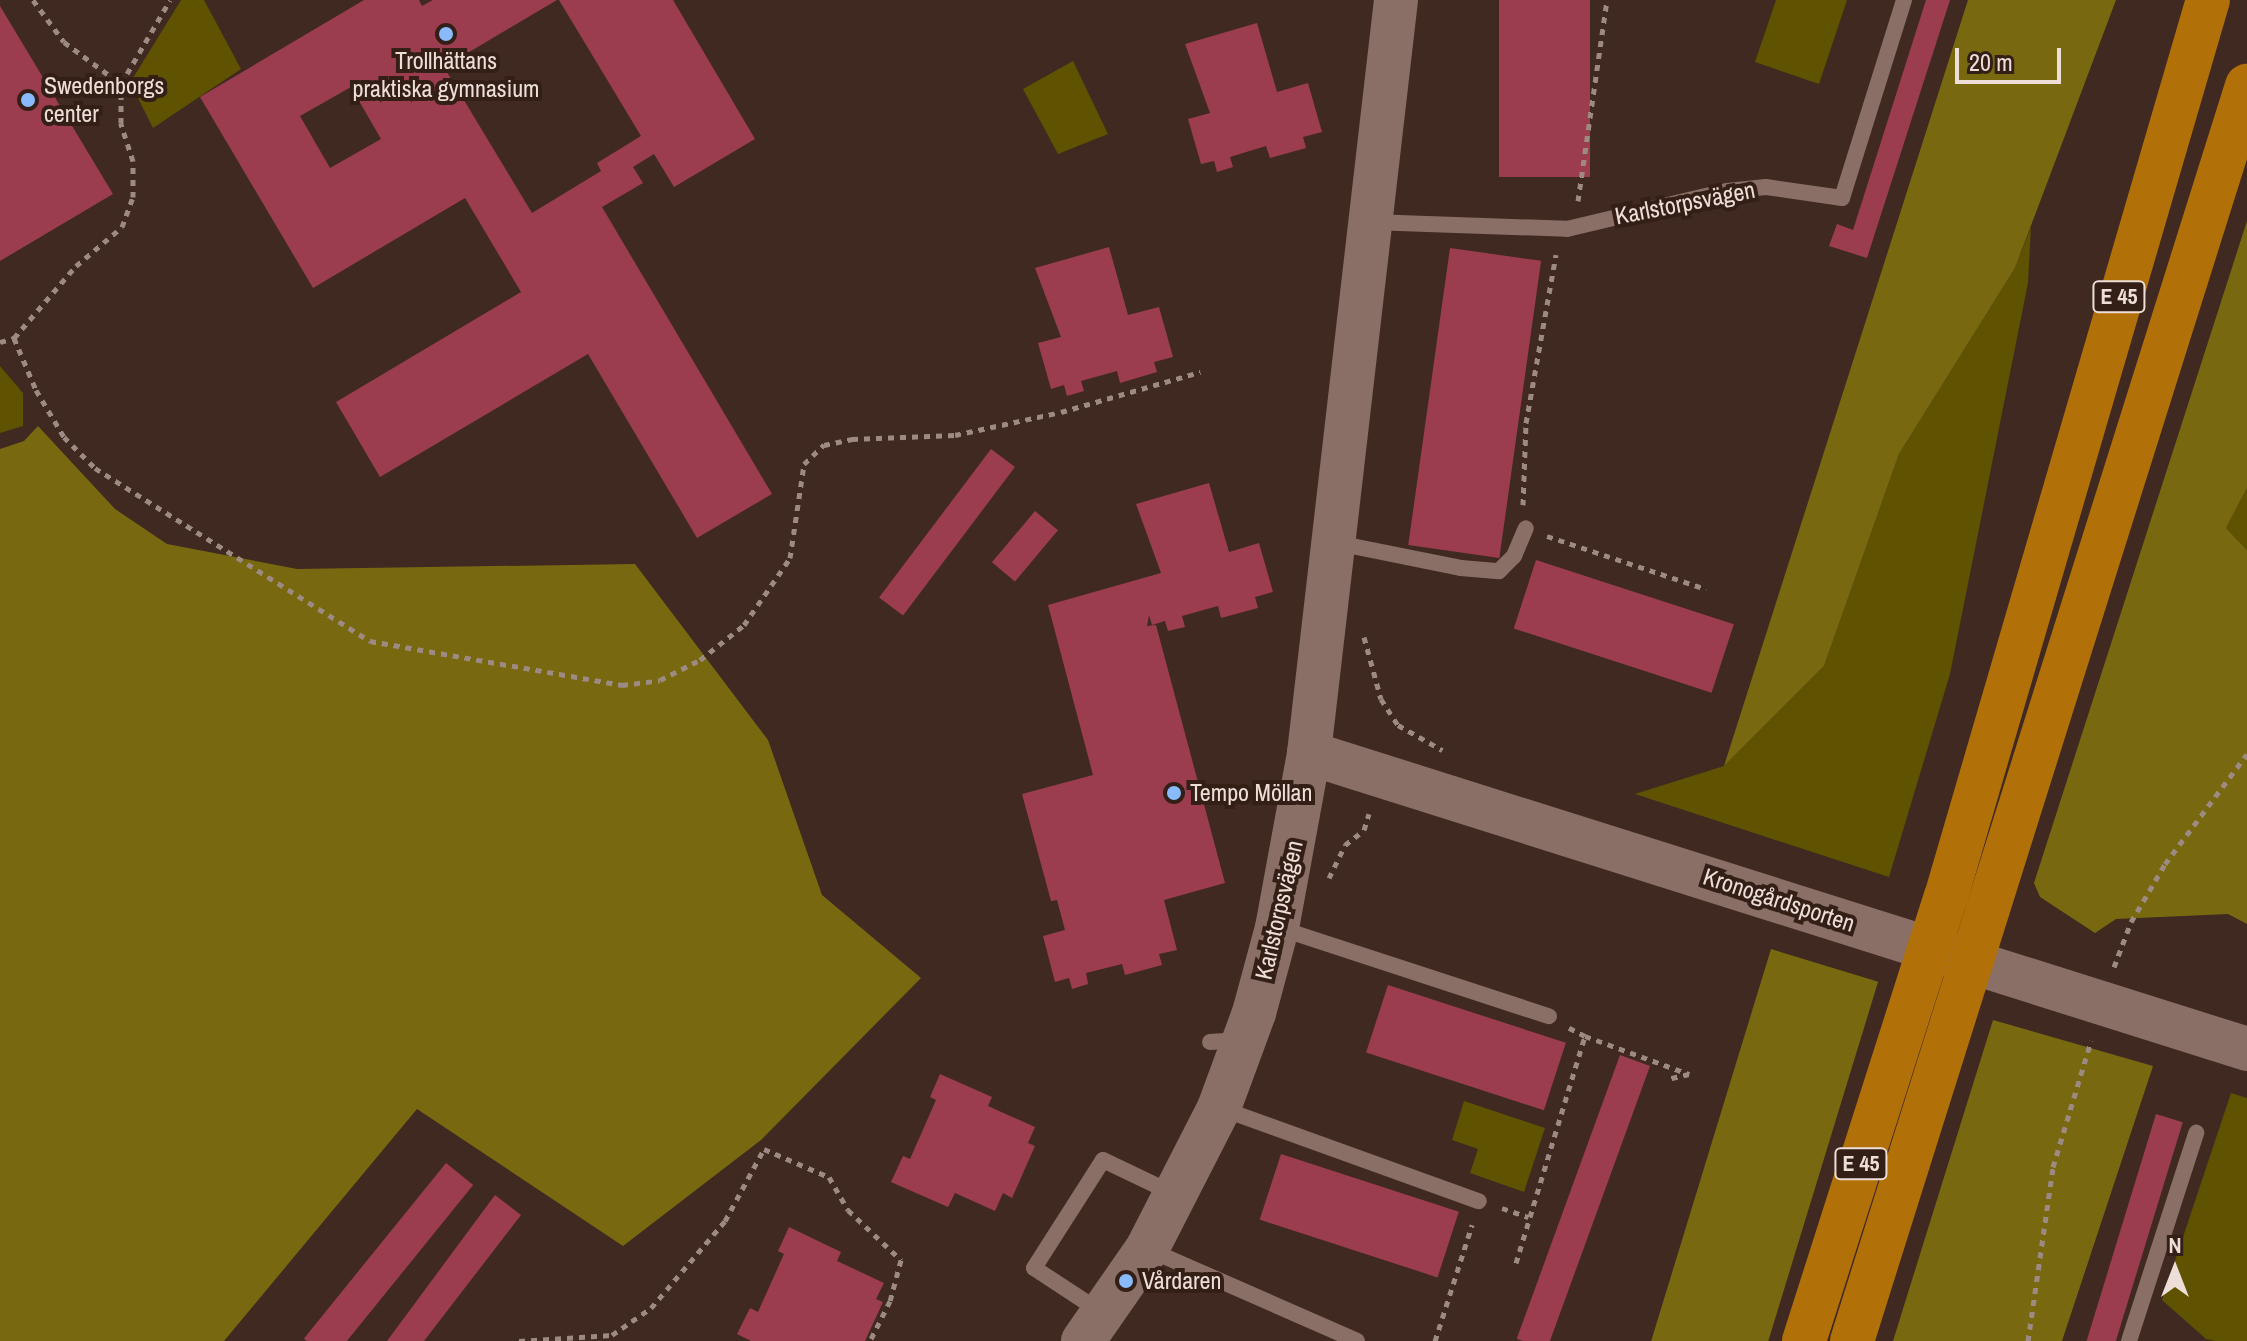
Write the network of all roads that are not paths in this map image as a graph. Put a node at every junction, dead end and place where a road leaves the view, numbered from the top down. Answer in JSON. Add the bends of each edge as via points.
{"nodes":[{"id":1,"x":1396,"y":0,"type":"edge"},
{"id":2,"x":1904,"y":0,"type":"edge"},
{"id":3,"x":2208,"y":0,"type":"edge"},
{"id":4,"x":2247,"y":86,"type":"edge"},
{"id":5,"x":1369,"y":222,"type":"junction"},
{"id":6,"x":1526,"y":528,"type":"road end"},
{"id":7,"x":1331,"y":541,"type":"junction"},
{"id":8,"x":1309,"y":753,"type":"junction"},
{"id":9,"x":1277,"y":928,"type":"junction"},
{"id":10,"x":1549,"y":1016,"type":"road end"},
{"id":11,"x":2247,"y":1049,"type":"edge"},
{"id":12,"x":1219,"y":1108,"type":"junction"},
{"id":13,"x":2196,"y":1133,"type":"dead end"},
{"id":14,"x":1177,"y":1195,"type":"junction"},
{"id":15,"x":1479,"y":1201,"type":"road end"},
{"id":16,"x":1147,"y":1249,"type":"junction"},
{"id":17,"x":1093,"y":1327,"type":"edge"},
{"id":18,"x":1357,"y":1341,"type":"edge"},
{"id":19,"x":1804,"y":1341,"type":"edge"},
{"id":20,"x":1852,"y":1341,"type":"edge"},
{"id":21,"x":2129,"y":1341,"type":"edge"}],
"edges":[{"from":1,"to":5,"type":"street","name":"Karlstorpsvägen"},
{"from":2,"to":5,"type":"lane","name":"Karlstorpsvägen","via":[[1842,198],[1766,187],[1727,191],[1567,229]]},
{"from":3,"to":19,"type":"highway","number":"E 45","via":[[1946,897]]},
{"from":4,"to":20,"type":"highway","number":"E 45"},
{"from":5,"to":7,"type":"street","name":"Karlstorpsvägen"},
{"from":6,"to":7,"type":"lane","via":[[1514,556],[1499,571],[1447,566]]},
{"from":7,"to":8,"type":"street","name":"Karlstorpsvägen"},
{"from":8,"to":9,"type":"street","name":"Karlstorpsvägen"},
{"from":8,"to":11,"type":"street","name":"Kronogårdsporten"},
{"from":9,"to":10,"type":"lane"},
{"from":9,"to":12,"type":"street","name":"Karlstorpsvägen","via":[[1227,1041]]},
{"from":12,"to":14,"type":"street","name":"Karlstorpsvägen"},
{"from":12,"to":15,"type":"lane"},
{"from":13,"to":21,"type":"lane"},
{"from":14,"to":16,"type":"street","name":"Karlstorpsvägen"},
{"from":14,"to":17,"type":"lane","name":"Karlstorpsvägen","via":[[1103,1160],[1034,1268]]},
{"from":16,"to":17,"type":"street","name":"Karlstorpsvägen"},
{"from":16,"to":18,"type":"lane"}]}
